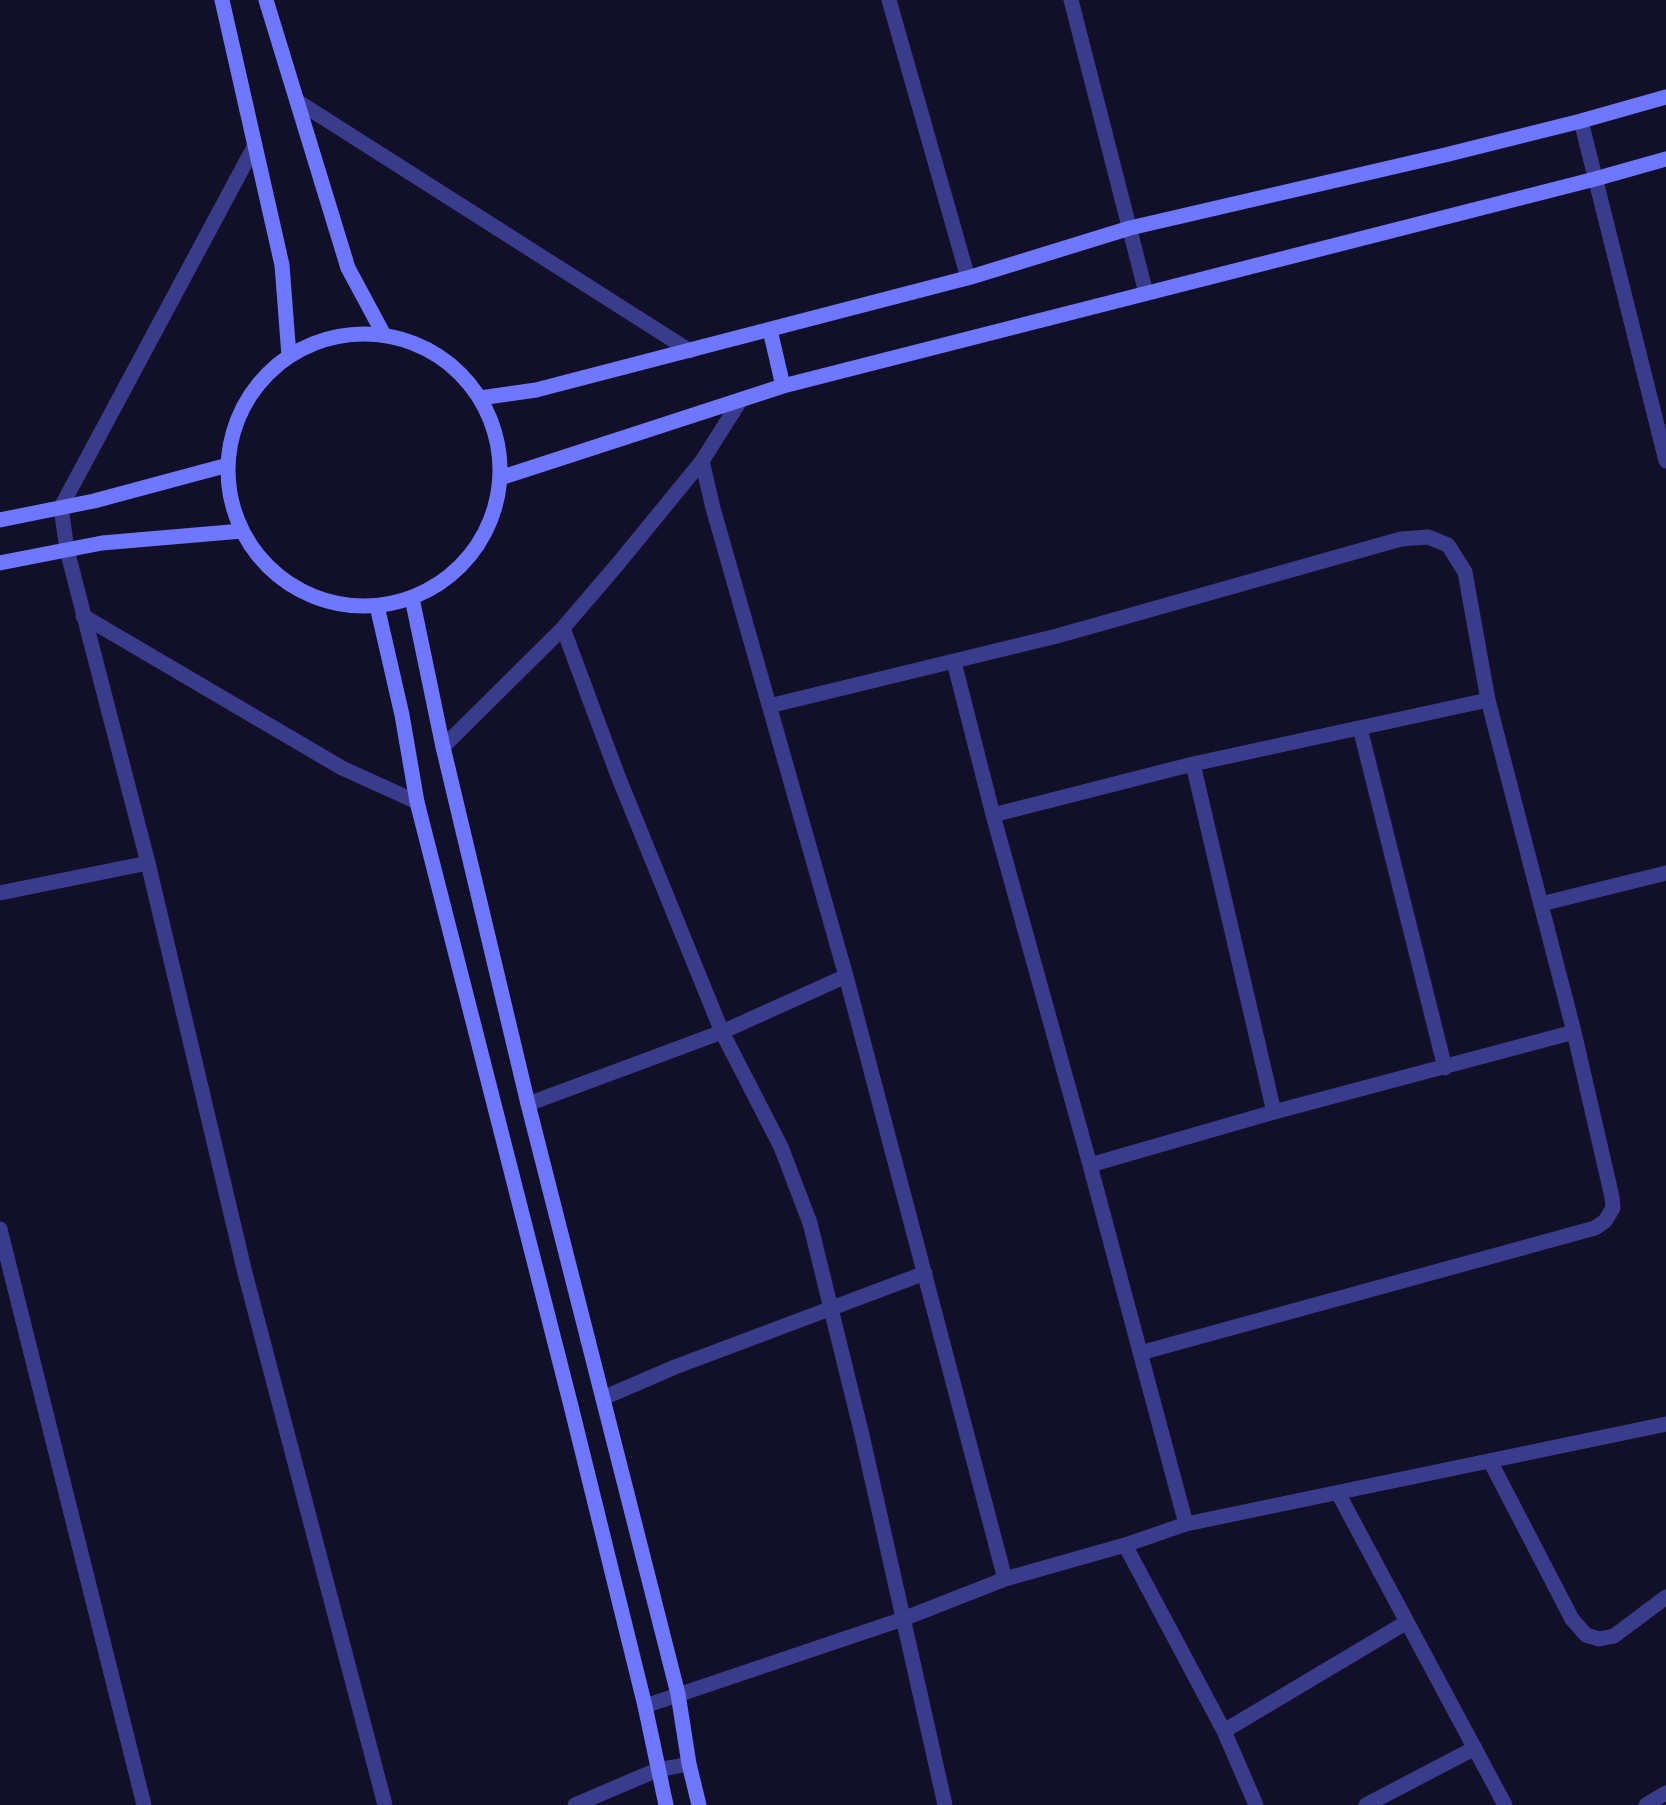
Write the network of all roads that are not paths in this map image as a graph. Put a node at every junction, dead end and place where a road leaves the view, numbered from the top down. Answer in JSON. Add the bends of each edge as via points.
{"nodes":[{"id":1,"x":222,"y":0,"type":"edge"},
{"id":2,"x":266,"y":0,"type":"edge"},
{"id":3,"x":889,"y":0,"type":"edge"},
{"id":4,"x":1071,"y":0,"type":"edge"},
{"id":5,"x":1666,"y":97,"type":"edge"},
{"id":6,"x":297,"y":101,"type":"junction"},
{"id":7,"x":1581,"y":121,"type":"junction"},
{"id":8,"x":255,"y":145,"type":"junction"},
{"id":9,"x":1666,"y":159,"type":"edge"},
{"id":10,"x":1595,"y":178,"type":"junction"},
{"id":11,"x":1130,"y":228,"type":"junction"},
{"id":12,"x":968,"y":278,"type":"junction"},
{"id":13,"x":1146,"y":293,"type":"junction"},
{"id":14,"x":770,"y":330,"type":"junction"},
{"id":15,"x":384,"y":335,"type":"junction"},
{"id":16,"x":690,"y":351,"type":"junction"},
{"id":17,"x":289,"y":356,"type":"junction"},
{"id":18,"x":783,"y":386,"type":"junction"},
{"id":19,"x":480,"y":398,"type":"junction"},
{"id":20,"x":740,"y":400,"type":"junction"},
{"id":21,"x":1660,"y":413,"type":"edge"},
{"id":22,"x":702,"y":461,"type":"junction"},
{"id":23,"x":1666,"y":461,"type":"edge"},
{"id":24,"x":228,"y":465,"type":"junction"},
{"id":25,"x":500,"y":478,"type":"junction"},
{"id":26,"x":61,"y":507,"type":"junction"},
{"id":27,"x":0,"y":520,"type":"edge"},
{"id":28,"x":242,"y":531,"type":"junction"},
{"id":29,"x":67,"y":550,"type":"junction"},
{"id":30,"x":0,"y":563,"type":"edge"},
{"id":31,"x":412,"y":598,"type":"junction"},
{"id":32,"x":377,"y":606,"type":"junction"},
{"id":33,"x":83,"y":616,"type":"junction"},
{"id":34,"x":563,"y":628,"type":"junction"},
{"id":35,"x":954,"y":662,"type":"junction"},
{"id":36,"x":1488,"y":699,"type":"junction"},
{"id":37,"x":770,"y":706,"type":"junction"},
{"id":38,"x":1360,"y":728,"type":"junction"},
{"id":39,"x":443,"y":747,"type":"junction"},
{"id":40,"x":1192,"y":764,"type":"junction"},
{"id":41,"x":417,"y":802,"type":"junction"},
{"id":42,"x":993,"y":815,"type":"junction"},
{"id":43,"x":148,"y":863,"type":"junction"},
{"id":44,"x":1666,"y":873,"type":"edge"},
{"id":45,"x":0,"y":893,"type":"edge"},
{"id":46,"x":1541,"y":904,"type":"junction"},
{"id":47,"x":846,"y":976,"type":"junction"},
{"id":48,"x":722,"y":1032,"type":"junction"},
{"id":49,"x":1574,"y":1032,"type":"junction"},
{"id":50,"x":1445,"y":1068,"type":"junction"},
{"id":51,"x":528,"y":1104,"type":"junction"},
{"id":52,"x":1274,"y":1112,"type":"junction"},
{"id":53,"x":1090,"y":1165,"type":"junction"},
{"id":54,"x":0,"y":1229,"type":"edge"},
{"id":55,"x":925,"y":1273,"type":"junction"},
{"id":56,"x":831,"y":1308,"type":"junction"},
{"id":57,"x":1140,"y":1353,"type":"junction"},
{"id":58,"x":603,"y":1398,"type":"junction"},
{"id":59,"x":1666,"y":1424,"type":"edge"},
{"id":60,"x":1491,"y":1461,"type":"junction"},
{"id":61,"x":1338,"y":1493,"type":"junction"},
{"id":62,"x":1186,"y":1524,"type":"junction"},
{"id":63,"x":1125,"y":1545,"type":"junction"},
{"id":64,"x":1005,"y":1579,"type":"junction"},
{"id":65,"x":1666,"y":1597,"type":"edge"},
{"id":66,"x":903,"y":1619,"type":"junction"},
{"id":67,"x":1407,"y":1622,"type":"junction"},
{"id":68,"x":678,"y":1694,"type":"junction"},
{"id":69,"x":645,"y":1706,"type":"junction"},
{"id":70,"x":1224,"y":1731,"type":"junction"},
{"id":71,"x":1475,"y":1749,"type":"junction"},
{"id":72,"x":689,"y":1764,"type":"junction"},
{"id":73,"x":657,"y":1770,"type":"junction"},
{"id":74,"x":1666,"y":1793,"type":"edge"},
{"id":75,"x":144,"y":1805,"type":"edge"},
{"id":76,"x":385,"y":1805,"type":"edge"},
{"id":77,"x":575,"y":1805,"type":"edge"},
{"id":78,"x":666,"y":1805,"type":"edge"},
{"id":79,"x":699,"y":1805,"type":"edge"},
{"id":80,"x":945,"y":1805,"type":"edge"},
{"id":81,"x":1256,"y":1805,"type":"edge"},
{"id":82,"x":1366,"y":1805,"type":"edge"},
{"id":83,"x":1505,"y":1805,"type":"edge"},
{"id":84,"x":1646,"y":1805,"type":"edge"}],
"edges":[{"from":1,"to":8,"type":"main road"},
{"from":2,"to":6,"type":"main road"},
{"from":3,"to":12,"type":"street"},
{"from":4,"to":11,"type":"street"},
{"from":5,"to":7,"type":"main road"},
{"from":6,"to":15,"type":"main road","via":[[348,268]]},
{"from":6,"to":16,"type":"street"},
{"from":7,"to":10,"type":"street"},
{"from":7,"to":11,"type":"main road"},
{"from":8,"to":17,"type":"main road","via":[[282,265]]},
{"from":8,"to":26,"type":"street"},
{"from":9,"to":10,"type":"main road"},
{"from":10,"to":13,"type":"main road"},
{"from":10,"to":21,"type":"street"},
{"from":11,"to":12,"type":"main road"},
{"from":11,"to":13,"type":"street"},
{"from":12,"to":14,"type":"main road"},
{"from":13,"to":18,"type":"main road"},
{"from":14,"to":16,"type":"main road"},
{"from":14,"to":18,"type":"main road"},
{"from":15,"to":17,"type":"main road","via":[[351,334],[318,342]]},
{"from":15,"to":19,"type":"main road","via":[[422,346],[455,368]]},
{"from":16,"to":19,"type":"main road","via":[[536,390]]},
{"from":17,"to":24,"type":"main road","via":[[264,377],[245,404],[233,434]]},
{"from":18,"to":20,"type":"main road"},
{"from":19,"to":25,"type":"main road","via":[[496,436]]},
{"from":20,"to":22,"type":"street"},
{"from":20,"to":25,"type":"main road"},
{"from":21,"to":23,"type":"street"},
{"from":22,"to":34,"type":"street"},
{"from":22,"to":37,"type":"street"},
{"from":24,"to":26,"type":"main road"},
{"from":24,"to":28,"type":"main road","via":[[231,499]]},
{"from":25,"to":31,"type":"main road","via":[[492,516],[474,551],[446,579]]},
{"from":26,"to":27,"type":"main road"},
{"from":26,"to":29,"type":"street"},
{"from":28,"to":29,"type":"main road","via":[[102,543]]},
{"from":28,"to":32,"type":"main road","via":[[261,559],[285,581],[313,597],[345,605]]},
{"from":29,"to":30,"type":"main road"},
{"from":29,"to":33,"type":"street"},
{"from":31,"to":32,"type":"main road"},
{"from":31,"to":39,"type":"main road"},
{"from":32,"to":41,"type":"main road"},
{"from":33,"to":41,"type":"street","via":[[342,768]]},
{"from":33,"to":43,"type":"street"},
{"from":34,"to":39,"type":"street"},
{"from":34,"to":48,"type":"street","via":[[618,776]]},
{"from":35,"to":36,"type":"street","via":[[1401,539],[1428,537],[1448,545],[1465,572]]},
{"from":35,"to":37,"type":"street"},
{"from":35,"to":42,"type":"street"},
{"from":36,"to":38,"type":"street"},
{"from":36,"to":46,"type":"street"},
{"from":37,"to":47,"type":"street"},
{"from":38,"to":40,"type":"street"},
{"from":38,"to":50,"type":"street"},
{"from":39,"to":51,"type":"main road"},
{"from":40,"to":42,"type":"street"},
{"from":40,"to":52,"type":"street"},
{"from":41,"to":69,"type":"main road"},
{"from":42,"to":53,"type":"street"},
{"from":43,"to":45,"type":"street"},
{"from":43,"to":76,"type":"street","via":[[245,1273]]},
{"from":44,"to":46,"type":"street"},
{"from":46,"to":49,"type":"street"},
{"from":47,"to":48,"type":"street"},
{"from":47,"to":55,"type":"street"},
{"from":48,"to":51,"type":"street"},
{"from":48,"to":56,"type":"street","via":[[781,1147],[810,1223]]},
{"from":49,"to":50,"type":"street"},
{"from":49,"to":57,"type":"street","via":[[1612,1197],[1612,1208],[1605,1221],[1595,1228]]},
{"from":50,"to":52,"type":"street"},
{"from":51,"to":58,"type":"main road"},
{"from":52,"to":53,"type":"street"},
{"from":53,"to":57,"type":"street"},
{"from":54,"to":75,"type":"street"},
{"from":55,"to":56,"type":"street"},
{"from":55,"to":64,"type":"street"},
{"from":56,"to":58,"type":"street"},
{"from":56,"to":66,"type":"street"},
{"from":57,"to":62,"type":"street"},
{"from":58,"to":68,"type":"main road"},
{"from":59,"to":60,"type":"street"},
{"from":60,"to":61,"type":"street"},
{"from":60,"to":65,"type":"street","via":[[1572,1619],[1586,1635],[1599,1639],[1614,1636]]},
{"from":61,"to":62,"type":"street"},
{"from":61,"to":67,"type":"street"},
{"from":62,"to":63,"type":"street"},
{"from":63,"to":64,"type":"street"},
{"from":63,"to":70,"type":"street"},
{"from":64,"to":66,"type":"street"},
{"from":66,"to":68,"type":"street"},
{"from":66,"to":80,"type":"street"},
{"from":67,"to":70,"type":"street"},
{"from":67,"to":71,"type":"street"},
{"from":68,"to":69,"type":"street"},
{"from":68,"to":72,"type":"main road"},
{"from":69,"to":73,"type":"main road"},
{"from":70,"to":81,"type":"street"},
{"from":71,"to":82,"type":"street"},
{"from":71,"to":83,"type":"street"},
{"from":72,"to":73,"type":"street"},
{"from":72,"to":79,"type":"main road"},
{"from":73,"to":77,"type":"street"},
{"from":73,"to":78,"type":"main road"},
{"from":74,"to":84,"type":"street"}]}
